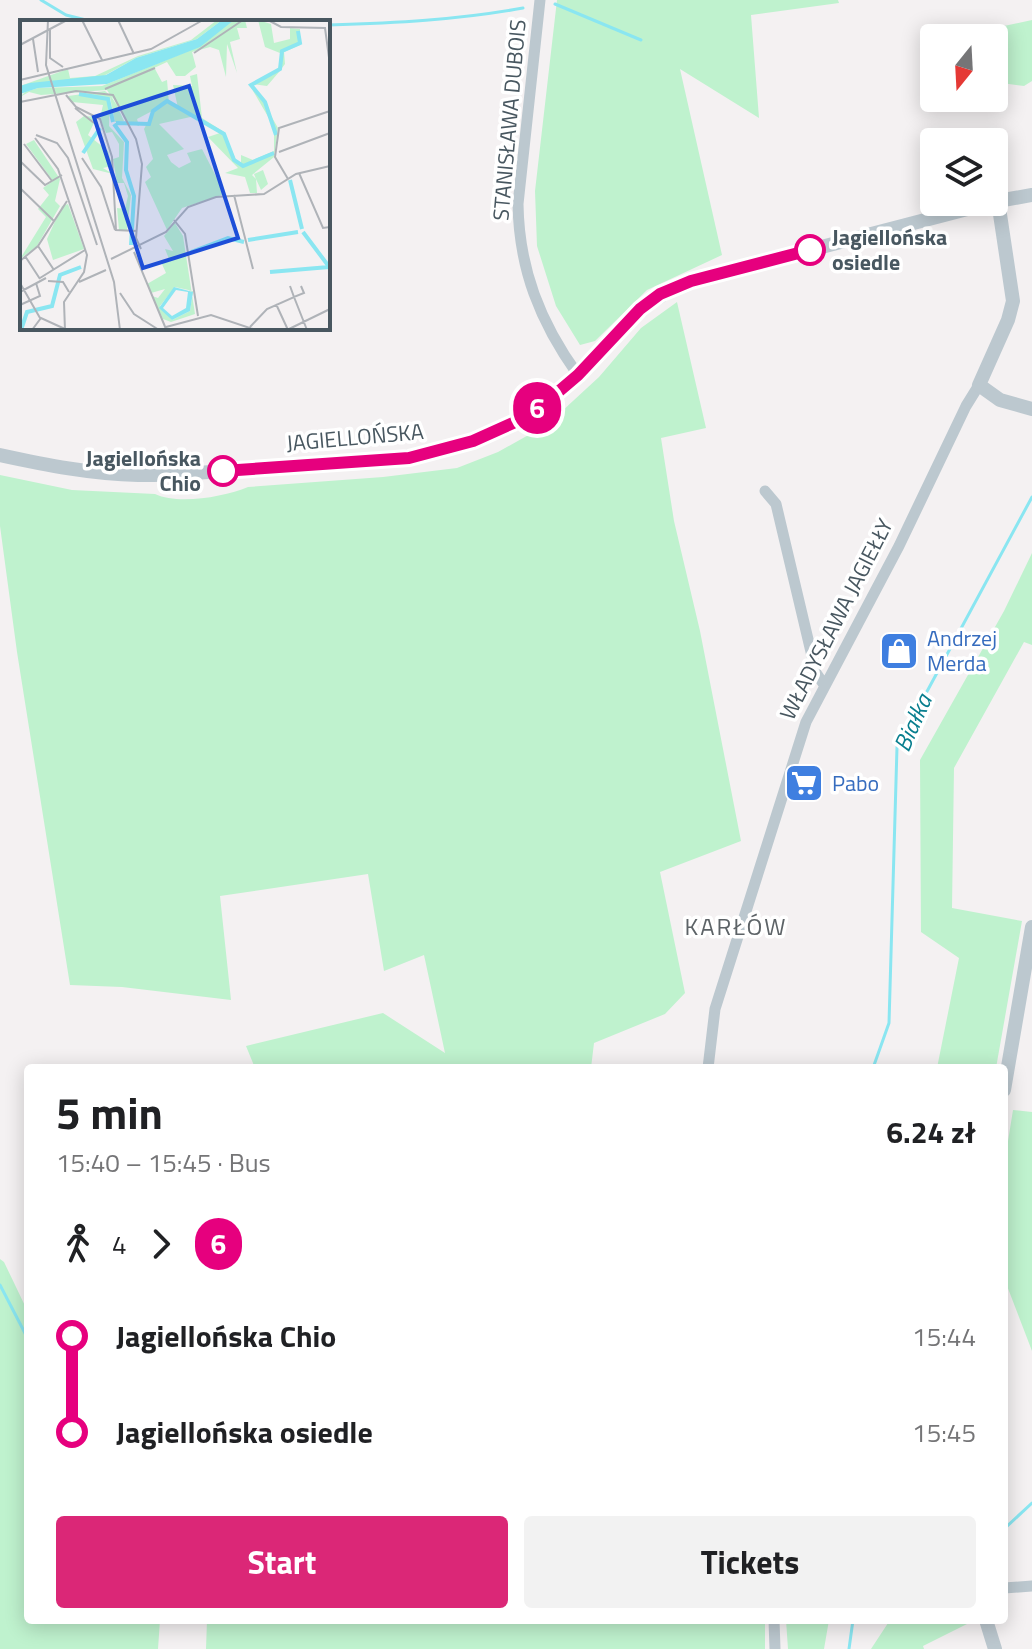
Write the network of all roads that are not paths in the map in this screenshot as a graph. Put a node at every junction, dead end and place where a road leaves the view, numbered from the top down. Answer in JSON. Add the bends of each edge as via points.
{"nodes":[{"id":1,"x":540,"y":0,"type":"edge"},
{"id":2,"x":1032,"y":195,"type":"edge"},
{"id":3,"x":1008,"y":199,"type":"edge"},
{"id":4,"x":940,"y":216,"type":"edge"},
{"id":5,"x":1000,"y":216,"type":"edge"},
{"id":6,"x":578,"y":375,"type":"junction"},
{"id":7,"x":979,"y":385,"type":"junction"},
{"id":8,"x":1032,"y":409,"type":"edge"},
{"id":9,"x":0,"y":455,"type":"edge"},
{"id":10,"x":765,"y":491,"type":"dead end"},
{"id":11,"x":825,"y":686,"type":"junction"},
{"id":12,"x":1032,"y":927,"type":"edge"},
{"id":13,"x":708,"y":1064,"type":"edge"},
{"id":14,"x":1008,"y":1067,"type":"edge"},
{"id":15,"x":1032,"y":1586,"type":"edge"},
{"id":16,"x":1008,"y":1588,"type":"edge"},
{"id":17,"x":774,"y":1624,"type":"edge"},
{"id":18,"x":987,"y":1624,"type":"edge"},
{"id":19,"x":775,"y":1649,"type":"edge"},
{"id":20,"x":995,"y":1649,"type":"edge"}],
"edges":[{"from":1,"to":6,"type":"street","name":"STANISŁAWA DUBOIS","via":[[518,230],[539,309]]},
{"from":2,"to":3,"type":"street","name":"JAGIELLOŃSKA"},
{"from":4,"to":6,"type":"street","name":"JAGIELLOŃSKA","via":[[669,289],[640,309]]},
{"from":5,"to":7,"type":"street","name":"WŁADYSŁAWA JAGIEŁŁY","via":[[1013,301]]},
{"from":6,"to":9,"type":"street","name":"JAGIELLOŃSKA","via":[[513,423],[460,446],[409,458],[141,475],[84,471]]},
{"from":7,"to":8,"type":"street","via":[[1000,400]]},
{"from":7,"to":11,"type":"street","name":"WŁADYSŁAWA JAGIEŁŁY"},
{"from":10,"to":11,"type":"street","via":[[776,504],[816,673]]},
{"from":11,"to":13,"type":"street","name":"WŁADYSŁAWA JAGIEŁŁY","via":[[806,722],[715,1009]]},
{"from":12,"to":14,"type":"street"},
{"from":15,"to":16,"type":"street"},
{"from":17,"to":19,"type":"street"},
{"from":18,"to":20,"type":"street"}]}
